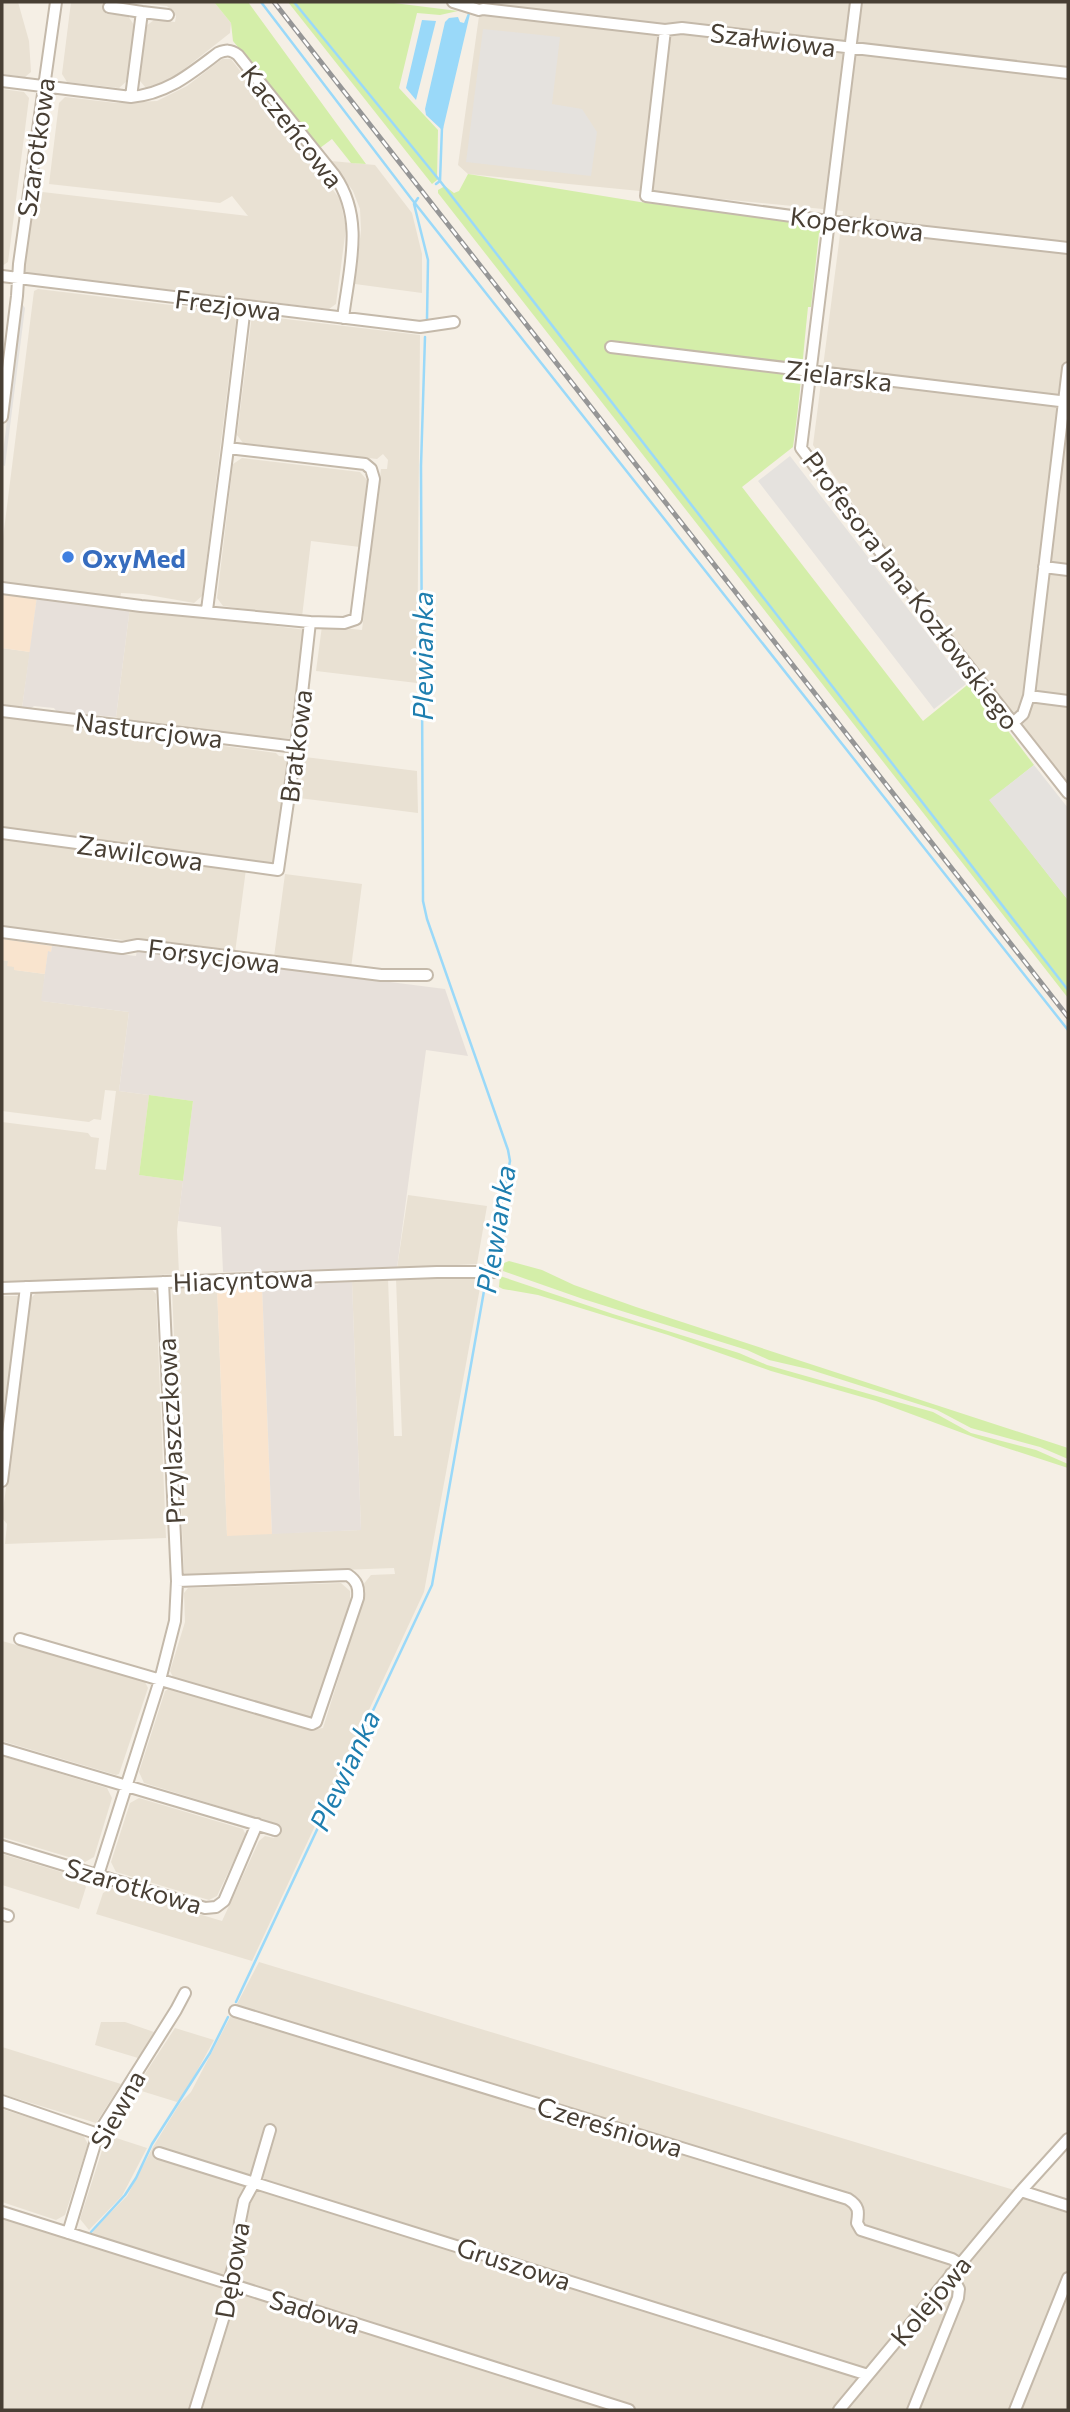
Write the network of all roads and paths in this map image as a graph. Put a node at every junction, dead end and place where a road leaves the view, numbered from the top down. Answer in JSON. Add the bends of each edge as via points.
{"nodes":[{"id":1,"x":55,"y":2,"type":"edge"},
{"id":2,"x":453,"y":2,"type":"edge"},
{"id":3,"x":856,"y":2,"type":"edge"},
{"id":4,"x":109,"y":7,"type":"dead end"},
{"id":5,"x":142,"y":12,"type":"junction"},
{"id":6,"x":168,"y":15,"type":"dead end"},
{"id":7,"x":665,"y":30,"type":"junction"},
{"id":8,"x":849,"y":47,"type":"junction"},
{"id":9,"x":1068,"y":73,"type":"edge"},
{"id":10,"x":2,"y":81,"type":"edge"},
{"id":11,"x":44,"y":87,"type":"junction"},
{"id":12,"x":131,"y":97,"type":"junction"},
{"id":13,"x":828,"y":220,"type":"junction"},
{"id":14,"x":1068,"y":248,"type":"edge"},
{"id":15,"x":2,"y":276,"type":"edge"},
{"id":16,"x":18,"y":278,"type":"junction"},
{"id":17,"x":245,"y":306,"type":"junction"},
{"id":18,"x":343,"y":318,"type":"junction"},
{"id":19,"x":454,"y":322,"type":"dead end"},
{"id":20,"x":611,"y":346,"type":"dead end"},
{"id":21,"x":1068,"y":368,"type":"edge"},
{"id":22,"x":811,"y":372,"type":"junction"},
{"id":23,"x":1066,"y":402,"type":"edge"},
{"id":24,"x":2,"y":417,"type":"edge"},
{"id":25,"x":228,"y":448,"type":"junction"},
{"id":26,"x":1044,"y":567,"type":"junction"},
{"id":27,"x":1068,"y":570,"type":"edge"},
{"id":28,"x":2,"y":588,"type":"edge"},
{"id":29,"x":207,"y":610,"type":"junction"},
{"id":30,"x":310,"y":621,"type":"junction"},
{"id":31,"x":1029,"y":696,"type":"junction"},
{"id":32,"x":1068,"y":701,"type":"edge"},
{"id":33,"x":2,"y":711,"type":"edge"},
{"id":34,"x":1013,"y":723,"type":"junction"},
{"id":35,"x":296,"y":747,"type":"junction"},
{"id":36,"x":1068,"y":793,"type":"edge"},
{"id":37,"x":2,"y":834,"type":"edge"},
{"id":38,"x":278,"y":870,"type":"joint"},
{"id":39,"x":2,"y":932,"type":"edge"},
{"id":40,"x":427,"y":975,"type":"dead end"},
{"id":41,"x":489,"y":1271,"type":"dead end"},
{"id":42,"x":163,"y":1282,"type":"junction"},
{"id":43,"x":2,"y":1287,"type":"edge"},
{"id":44,"x":26,"y":1287,"type":"junction"},
{"id":45,"x":2,"y":1481,"type":"edge"},
{"id":46,"x":177,"y":1581,"type":"junction"},
{"id":47,"x":20,"y":1639,"type":"dead end"},
{"id":48,"x":160,"y":1680,"type":"junction"},
{"id":49,"x":2,"y":1749,"type":"edge"},
{"id":50,"x":126,"y":1786,"type":"junction"},
{"id":51,"x":257,"y":1824,"type":"junction"},
{"id":52,"x":275,"y":1830,"type":"dead end"},
{"id":53,"x":2,"y":1846,"type":"edge"},
{"id":54,"x":98,"y":1875,"type":"junction"},
{"id":55,"x":185,"y":1993,"type":"dead end"},
{"id":56,"x":235,"y":2011,"type":"dead end"},
{"id":57,"x":2,"y":2101,"type":"edge"},
{"id":58,"x":270,"y":2130,"type":"dead end"},
{"id":59,"x":98,"y":2134,"type":"junction"},
{"id":60,"x":1068,"y":2138,"type":"edge"},
{"id":61,"x":159,"y":2153,"type":"dead end"},
{"id":62,"x":255,"y":2181,"type":"junction"},
{"id":63,"x":1021,"y":2191,"type":"junction"},
{"id":64,"x":1068,"y":2206,"type":"edge"},
{"id":65,"x":2,"y":2212,"type":"edge"},
{"id":66,"x":68,"y":2233,"type":"junction"},
{"id":67,"x":960,"y":2264,"type":"junction"},
{"id":68,"x":951,"y":2274,"type":"junction"},
{"id":69,"x":1068,"y":2278,"type":"edge"},
{"id":70,"x":231,"y":2285,"type":"junction"},
{"id":71,"x":868,"y":2375,"type":"junction"},
{"id":72,"x":195,"y":2410,"type":"edge"},
{"id":73,"x":629,"y":2410,"type":"edge"},
{"id":74,"x":839,"y":2410,"type":"edge"},
{"id":75,"x":913,"y":2410,"type":"edge"},
{"id":76,"x":1015,"y":2410,"type":"edge"}],
"edges":[{"from":1,"to":11,"type":"street","name":"Szarotkowa"},
{"from":2,"to":7,"type":"street","name":"Szałwiowa","via":[[479,10]]},
{"from":3,"to":8,"type":"street","name":"Profesora Jana Kozłowskiego"},
{"from":4,"to":5,"type":"street"},
{"from":5,"to":6,"type":"street"},
{"from":5,"to":12,"type":"street"},
{"from":7,"to":8,"type":"street","name":"Szałwiowa","via":[[682,28]]},
{"from":7,"to":13,"type":"street","name":"Koperkowa","via":[[646,196]]},
{"from":8,"to":9,"type":"street","name":"Szałwiowa"},
{"from":8,"to":13,"type":"street","name":"Profesora Jana Kozłowskiego"},
{"from":10,"to":11,"type":"street","name":"Kaczeńcowa"},
{"from":11,"to":12,"type":"street","name":"Kaczeńcowa"},
{"from":11,"to":16,"type":"street","name":"Szarotkowa"},
{"from":12,"to":18,"type":"street","name":"Kaczeńcowa","via":[[172,86],[225,50],[238,55],[348,198],[353,231]]},
{"from":13,"to":14,"type":"street","name":"Koperkowa"},
{"from":13,"to":22,"type":"street","name":"Profesora Jana Kozłowskiego"},
{"from":15,"to":16,"type":"street","name":"Frezjowa"},
{"from":16,"to":17,"type":"street","name":"Frezjowa"},
{"from":16,"to":24,"type":"street","name":"Szarotkowa"},
{"from":17,"to":18,"type":"street","name":"Frezjowa"},
{"from":17,"to":25,"type":"street"},
{"from":18,"to":19,"type":"street","name":"Frezjowa","via":[[427,328]]},
{"from":20,"to":22,"type":"street","name":"Zielarska"},
{"from":21,"to":23,"type":"street"},
{"from":22,"to":23,"type":"street","name":"Zielarska"},
{"from":22,"to":34,"type":"street","name":"Profesora Jana Kozłowskiego","via":[[801,448]]},
{"from":23,"to":26,"type":"street"},
{"from":25,"to":29,"type":"street"},
{"from":25,"to":30,"type":"street","via":[[365,464],[373,473],[356,619]]},
{"from":26,"to":27,"type":"street"},
{"from":26,"to":31,"type":"street"},
{"from":28,"to":29,"type":"street"},
{"from":29,"to":30,"type":"street"},
{"from":30,"to":35,"type":"street","name":"Bratkowa"},
{"from":31,"to":32,"type":"street"},
{"from":31,"to":34,"type":"street","via":[[1023,714]]},
{"from":33,"to":35,"type":"street","name":"Nasturcjowa"},
{"from":34,"to":36,"type":"street","name":"Profesora Jana Kozłowskiego"},
{"from":35,"to":38,"type":"street","name":"Bratkowa"},
{"from":37,"to":38,"type":"street","name":"Zawilcowa"},
{"from":39,"to":40,"type":"street","name":"Forsycjowa","via":[[381,975]]},
{"from":41,"to":42,"type":"street","name":"Hiacyntowa"},
{"from":42,"to":44,"type":"street","name":"Hiacyntowa"},
{"from":42,"to":46,"type":"street","name":"Przylaszczkowa"},
{"from":43,"to":44,"type":"street","name":"Hiacyntowa"},
{"from":44,"to":45,"type":"street"},
{"from":46,"to":48,"type":"street","name":"Przylaszczkowa","via":[[176,1621]]},
{"from":46,"to":48,"type":"street","via":[[348,1575],[358,1592],[314,1723]]},
{"from":47,"to":48,"type":"street"},
{"from":48,"to":50,"type":"street","name":"Przylaszczkowa"},
{"from":49,"to":50,"type":"street"},
{"from":50,"to":51,"type":"street"},
{"from":50,"to":54,"type":"street","name":"Przylaszczkowa"},
{"from":51,"to":52,"type":"street"},
{"from":51,"to":54,"type":"street","name":"Szarotkowa","via":[[224,1901],[216,1907],[205,1908]]},
{"from":53,"to":54,"type":"street","name":"Szarotkowa"},
{"from":55,"to":59,"type":"street","name":"Siewna"},
{"from":56,"to":67,"type":"street","name":"Czereśniowa","via":[[848,2199],[859,2211],[856,2223],[861,2230]]},
{"from":57,"to":59,"type":"street"},
{"from":58,"to":62,"type":"street","name":"Dębowa"},
{"from":59,"to":66,"type":"street","name":"Siewna"},
{"from":60,"to":63,"type":"street","name":"Kolejowa"},
{"from":61,"to":62,"type":"street","name":"Gruszowa"},
{"from":62,"to":70,"type":"street","name":"Dębowa","via":[[244,2201]]},
{"from":62,"to":71,"type":"street","name":"Gruszowa"},
{"from":63,"to":64,"type":"street"},
{"from":63,"to":67,"type":"street","name":"Kolejowa"},
{"from":65,"to":66,"type":"street","name":"Sadowa"},
{"from":66,"to":70,"type":"street","name":"Sadowa"},
{"from":67,"to":68,"type":"street","name":"Kolejowa"},
{"from":68,"to":71,"type":"street","name":"Kolejowa"},
{"from":68,"to":75,"type":"street","via":[[958,2298]]},
{"from":69,"to":76,"type":"street"},
{"from":70,"to":72,"type":"street","name":"Dębowa"},
{"from":70,"to":73,"type":"street","name":"Sadowa"},
{"from":71,"to":74,"type":"street","name":"Kolejowa"}]}
